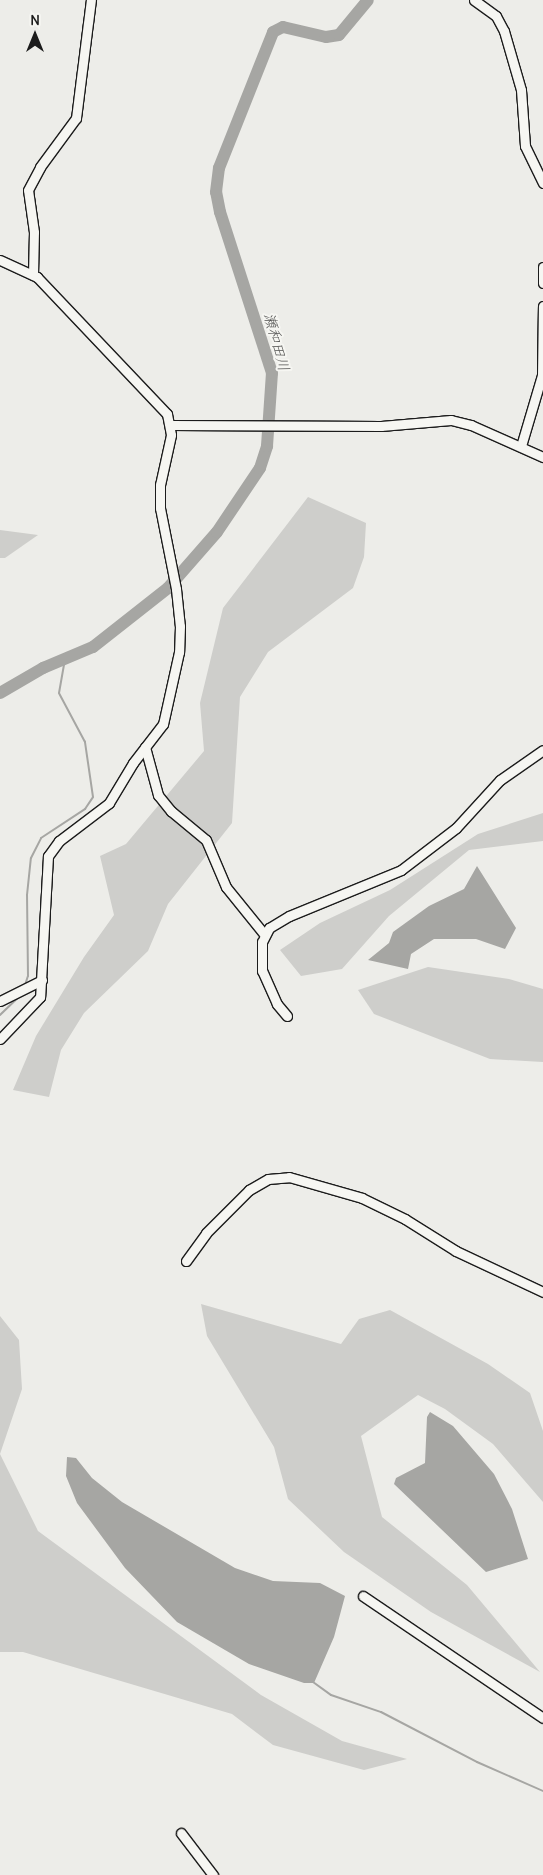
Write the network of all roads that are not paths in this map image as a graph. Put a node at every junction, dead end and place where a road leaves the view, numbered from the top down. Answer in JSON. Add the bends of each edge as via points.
{"nodes":[{"id":1,"x":91,"y":0,"type":"edge"},
{"id":2,"x":474,"y":0,"type":"edge"},
{"id":3,"x":543,"y":183,"type":"edge"},
{"id":4,"x":0,"y":260,"type":"edge"},
{"id":5,"x":543,"y":267,"type":"edge"},
{"id":6,"x":33,"y":275,"type":"junction"},
{"id":7,"x":543,"y":282,"type":"edge"},
{"id":8,"x":543,"y":306,"type":"edge"},
{"id":9,"x":170,"y":426,"type":"junction"},
{"id":10,"x":521,"y":446,"type":"junction"},
{"id":11,"x":543,"y":457,"type":"edge"},
{"id":12,"x":145,"y":747,"type":"junction"},
{"id":13,"x":543,"y":750,"type":"edge"},
{"id":14,"x":264,"y":934,"type":"junction"},
{"id":15,"x":42,"y":980,"type":"junction"},
{"id":16,"x":0,"y":1002,"type":"edge"},
{"id":17,"x":287,"y":1016,"type":"dead end"},
{"id":18,"x":0,"y":1039,"type":"edge"},
{"id":19,"x":186,"y":1262,"type":"dead end"},
{"id":20,"x":543,"y":1292,"type":"edge"},
{"id":21,"x":363,"y":1596,"type":"dead end"},
{"id":22,"x":543,"y":1718,"type":"edge"},
{"id":23,"x":181,"y":1833,"type":"dead end"},
{"id":24,"x":213,"y":1875,"type":"edge"}],
"edges":[{"from":1,"to":6,"type":"street","via":[[76,118],[40,167],[28,190],[34,232]]},
{"from":2,"to":3,"type":"street","via":[[496,16],[504,31],[521,90],[525,146]]},
{"from":4,"to":6,"type":"street"},
{"from":5,"to":7,"type":"street"},
{"from":6,"to":9,"type":"street","via":[[165,412]]},
{"from":8,"to":10,"type":"street","via":[[542,376]]},
{"from":9,"to":10,"type":"street","via":[[381,426],[451,420]]},
{"from":9,"to":12,"type":"street","via":[[159,501],[178,598],[180,646],[170,683],[166,716]]},
{"from":10,"to":11,"type":"street"},
{"from":12,"to":14,"type":"street","via":[[158,795],[171,811],[206,840],[226,887]]},
{"from":12,"to":15,"type":"street","via":[[109,803],[59,841],[48,856]]},
{"from":13,"to":14,"type":"street","via":[[500,780],[456,828],[401,870],[289,916]]},
{"from":14,"to":17,"type":"street","via":[[262,971],[277,1004]]},
{"from":15,"to":16,"type":"street"},
{"from":15,"to":18,"type":"street","via":[[38,1001]]},
{"from":19,"to":20,"type":"street","via":[[206,1233],[245,1193],[268,1179],[286,1177],[362,1198],[412,1223],[456,1251]]},
{"from":21,"to":22,"type":"street"},
{"from":23,"to":24,"type":"street"}]}
